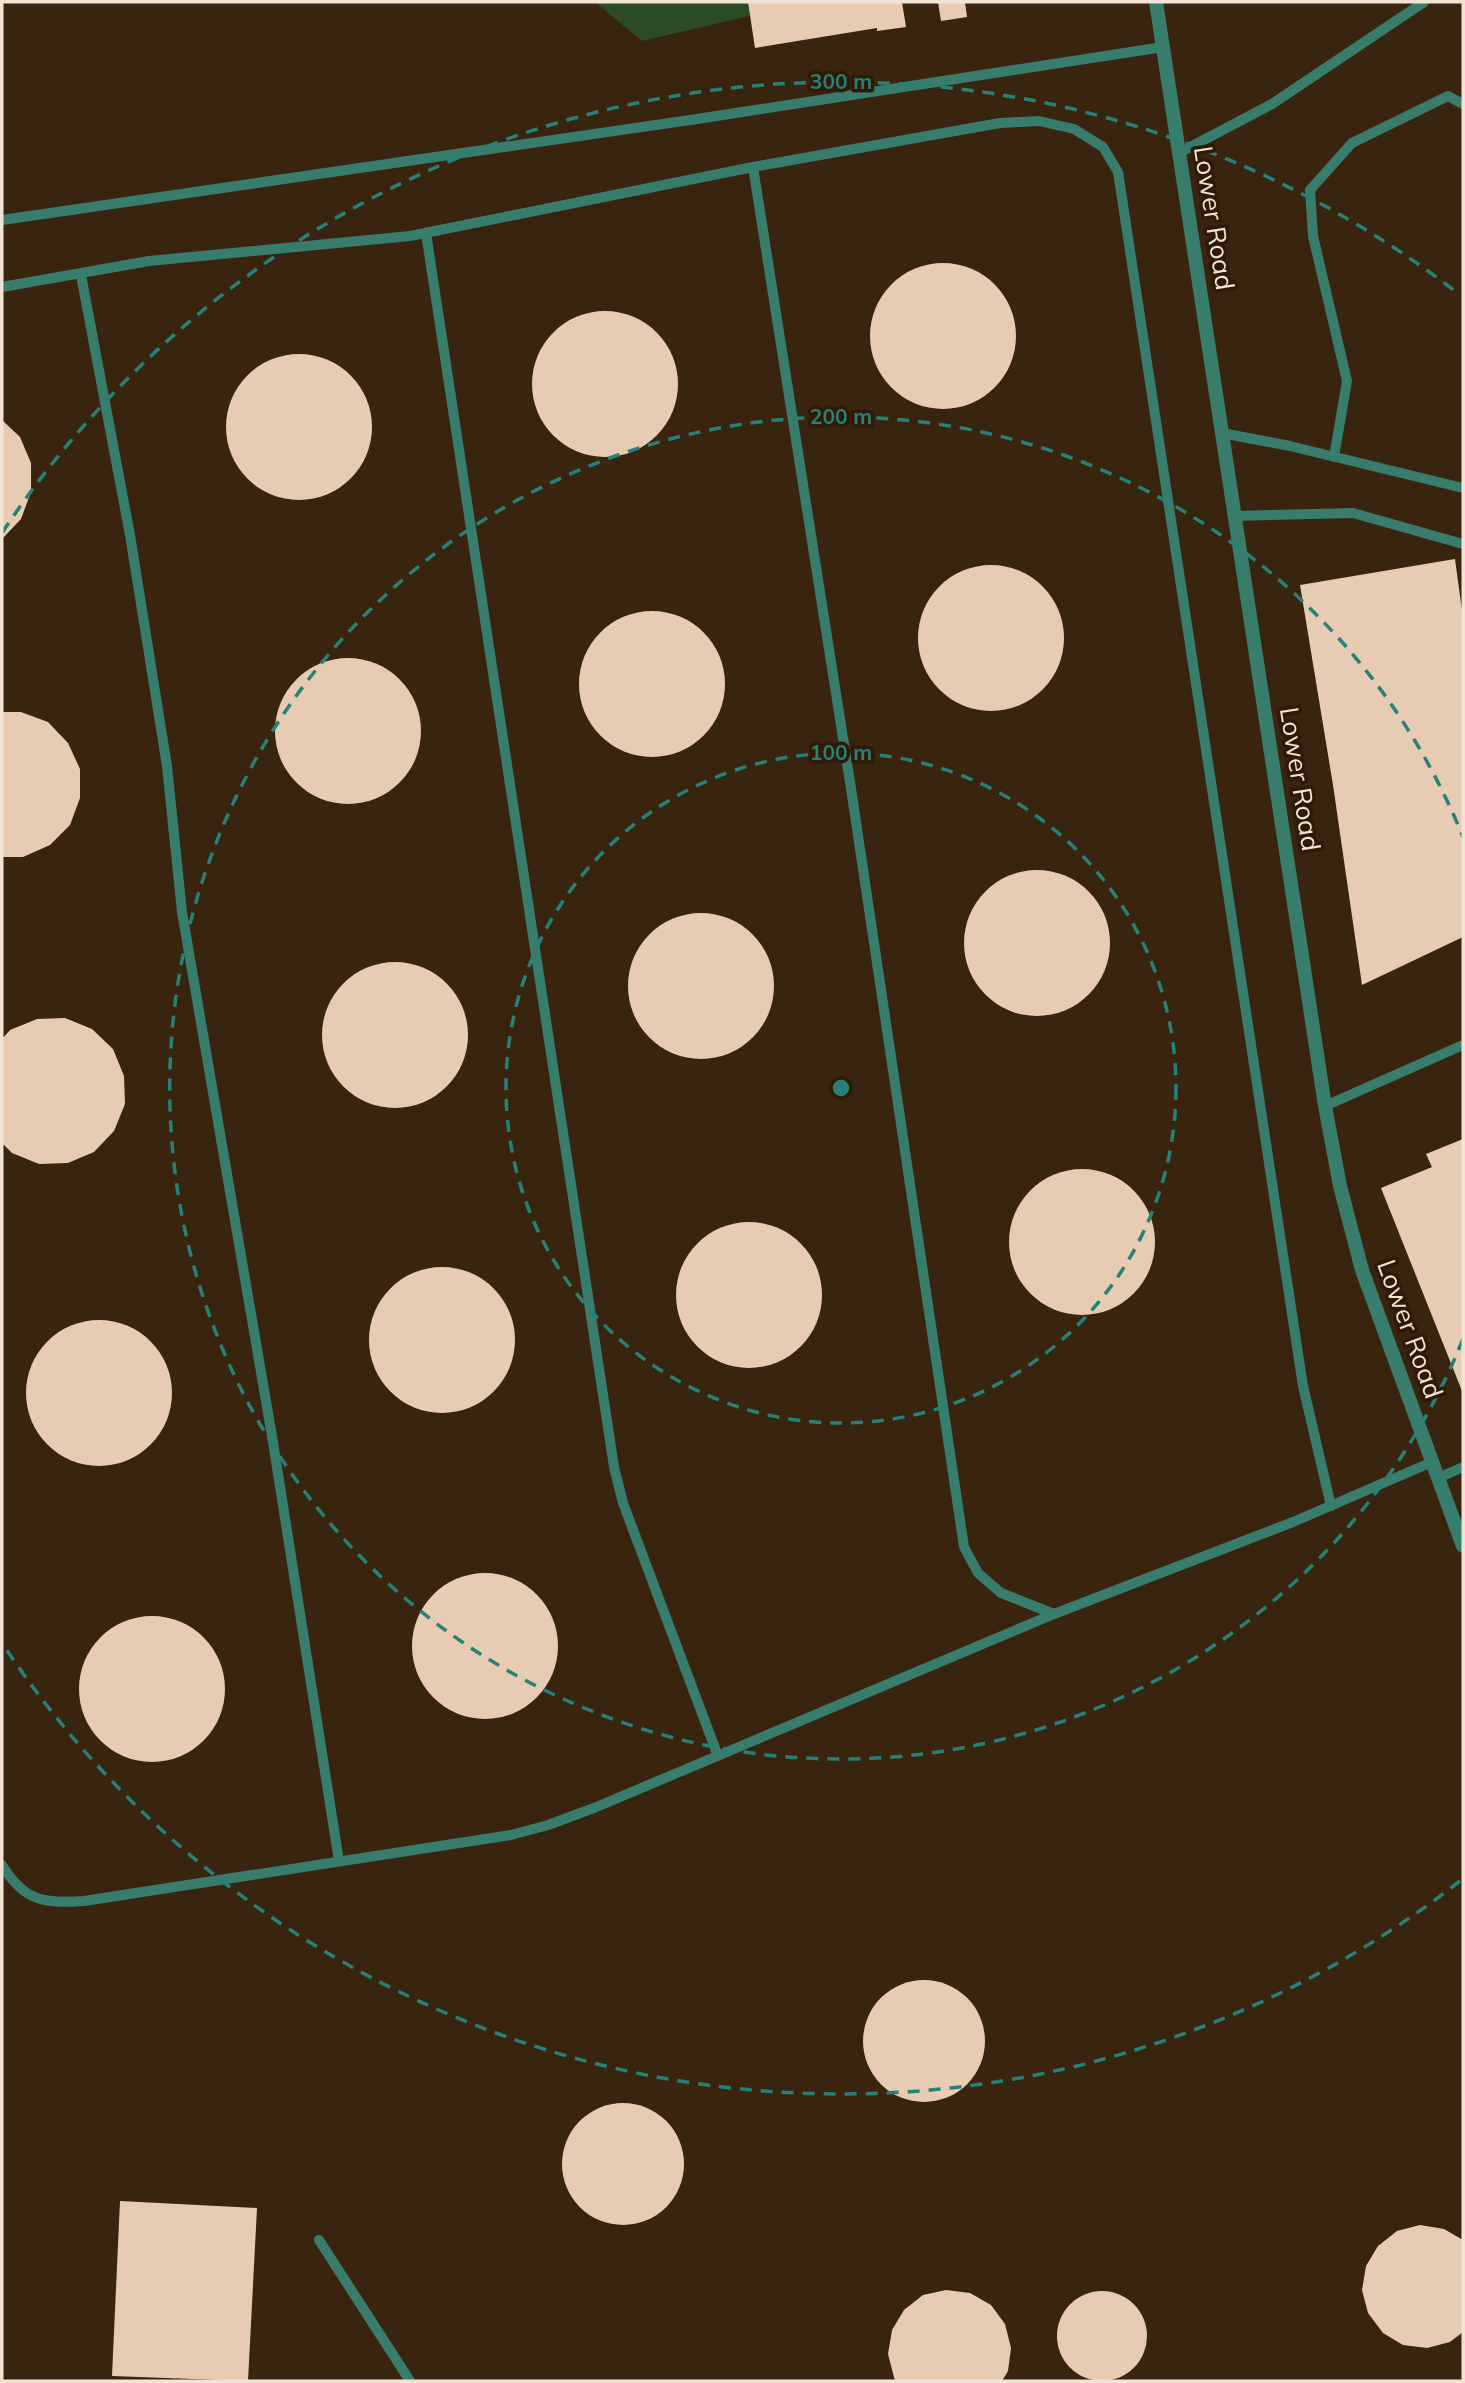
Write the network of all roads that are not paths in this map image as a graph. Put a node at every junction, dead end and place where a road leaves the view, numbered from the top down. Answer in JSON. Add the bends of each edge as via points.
{"nodes":[{"id":1,"x":1156,"y":2,"type":"edge"},
{"id":2,"x":1424,"y":2,"type":"edge"},
{"id":3,"x":1163,"y":47,"type":"junction"},
{"id":4,"x":1463,"y":104,"type":"edge"},
{"id":5,"x":1179,"y":153,"type":"junction"},
{"id":6,"x":753,"y":167,"type":"junction"},
{"id":7,"x":2,"y":220,"type":"edge"},
{"id":8,"x":426,"y":233,"type":"junction"},
{"id":9,"x":81,"y":275,"type":"junction"},
{"id":10,"x":2,"y":287,"type":"edge"},
{"id":11,"x":1222,"y":433,"type":"junction"},
{"id":12,"x":1334,"y":457,"type":"junction"},
{"id":13,"x":1463,"y":488,"type":"edge"},
{"id":14,"x":1235,"y":516,"type":"junction"},
{"id":15,"x":1463,"y":544,"type":"edge"},
{"id":16,"x":1463,"y":1045,"type":"edge"},
{"id":17,"x":1325,"y":1106,"type":"junction"},
{"id":18,"x":1432,"y":1462,"type":"junction"},
{"id":19,"x":1463,"y":1467,"type":"edge"},
{"id":20,"x":1438,"y":1478,"type":"junction"},
{"id":21,"x":1331,"y":1506,"type":"junction"},
{"id":22,"x":1463,"y":1546,"type":"edge"},
{"id":23,"x":1054,"y":1614,"type":"junction"},
{"id":24,"x":718,"y":1756,"type":"junction"},
{"id":25,"x":339,"y":1861,"type":"junction"},
{"id":26,"x":2,"y":1865,"type":"edge"},
{"id":27,"x":319,"y":2240,"type":"dead end"},
{"id":28,"x":410,"y":2381,"type":"edge"}],
"edges":[{"from":1,"to":3,"type":"street","name":"Lower Road"},
{"from":2,"to":5,"type":"lane","via":[[1272,104]]},
{"from":3,"to":5,"type":"street","name":"Lower Road"},
{"from":3,"to":7,"type":"lane"},
{"from":4,"to":12,"type":"lane","via":[[1448,96],[1352,143],[1310,190],[1313,236],[1347,381]]},
{"from":5,"to":11,"type":"street","name":"Lower Road"},
{"from":6,"to":8,"type":"lane"},
{"from":6,"to":21,"type":"lane","via":[[1000,123],[1039,121],[1074,129],[1103,147],[1118,172],[1303,1386]]},
{"from":6,"to":23,"type":"lane","via":[[964,1547],[978,1573],[1002,1593]]},
{"from":8,"to":9,"type":"lane","via":[[149,261]]},
{"from":8,"to":24,"type":"lane","via":[[614,1467],[623,1503]]},
{"from":9,"to":10,"type":"lane"},
{"from":9,"to":25,"type":"lane","via":[[132,549],[167,766],[182,912]]},
{"from":11,"to":12,"type":"lane"},
{"from":11,"to":14,"type":"street","name":"Lower Road"},
{"from":12,"to":13,"type":"lane"},
{"from":14,"to":15,"type":"lane","via":[[1353,513]]},
{"from":14,"to":17,"type":"street","name":"Lower Road"},
{"from":16,"to":17,"type":"lane"},
{"from":17,"to":18,"type":"street","name":"Lower Road","via":[[1362,1270]]},
{"from":18,"to":20,"type":"street","name":"Lower Road"},
{"from":18,"to":21,"type":"lane"},
{"from":19,"to":20,"type":"lane"},
{"from":20,"to":22,"type":"street","name":"Lower Road"},
{"from":21,"to":23,"type":"lane"},
{"from":23,"to":24,"type":"lane"},
{"from":24,"to":25,"type":"lane","via":[[548,1825],[511,1835]]},
{"from":25,"to":26,"type":"lane","via":[[52,1903],[28,1893],[11,1880]]},
{"from":27,"to":28,"type":"lane"}]}
